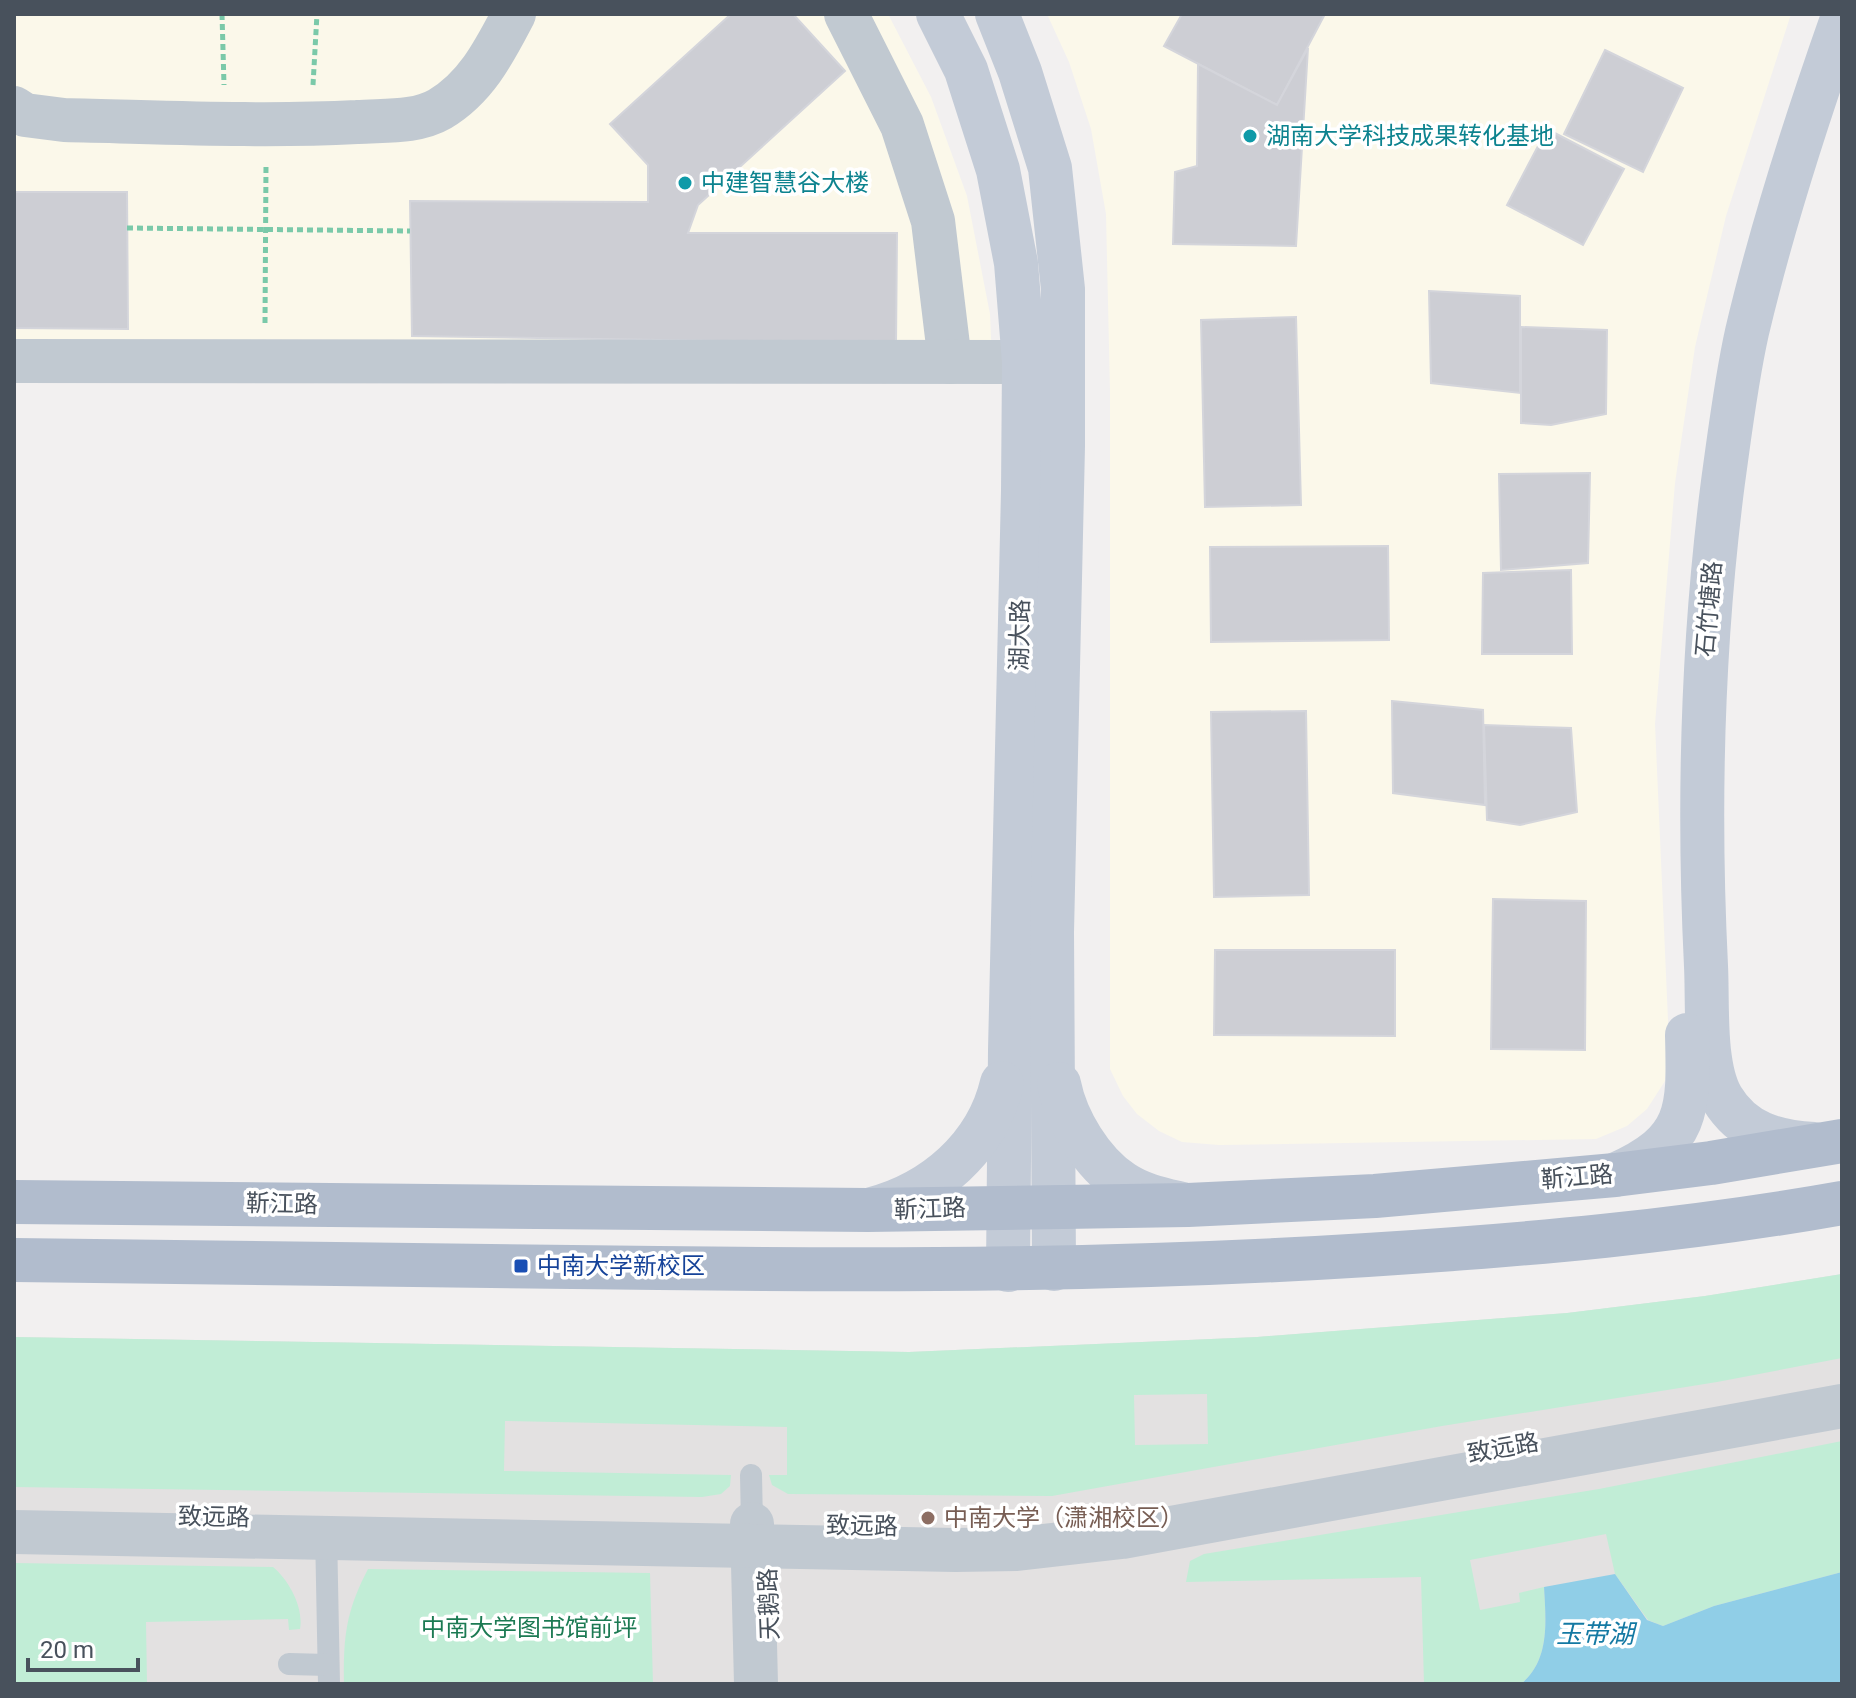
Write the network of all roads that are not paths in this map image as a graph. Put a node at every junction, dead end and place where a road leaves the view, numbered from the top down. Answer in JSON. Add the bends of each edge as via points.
{"nodes":[{"id":1,"x":514,"y":14,"type":"edge"},
{"id":2,"x":846,"y":14,"type":"edge"},
{"id":3,"x":938,"y":14,"type":"edge"},
{"id":4,"x":997,"y":14,"type":"edge"},
{"id":5,"x":1816,"y":14,"type":"edge"},
{"id":6,"x":1842,"y":19,"type":"edge"},
{"id":7,"x":14,"y":108,"type":"edge"},
{"id":8,"x":14,"y":361,"type":"edge"},
{"id":9,"x":950,"y":362,"type":"junction"},
{"id":10,"x":1024,"y":362,"type":"junction"},
{"id":11,"x":1010,"y":1050,"type":"junction"},
{"id":12,"x":1053,"y":1051,"type":"junction"},
{"id":13,"x":1831,"y":1143,"type":"edge"},
{"id":14,"x":1615,"y":1175,"type":"junction"},
{"id":15,"x":14,"y":1202,"type":"edge"},
{"id":16,"x":1842,"y":1203,"type":"edge"},
{"id":17,"x":1188,"y":1205,"type":"junction"},
{"id":18,"x":1008,"y":1207,"type":"junction"},
{"id":19,"x":1053,"y":1207,"type":"junction"},
{"id":20,"x":868,"y":1210,"type":"junction"},
{"id":21,"x":14,"y":1260,"type":"edge"},
{"id":22,"x":1054,"y":1269,"type":"junction"},
{"id":23,"x":1008,"y":1270,"type":"junction"},
{"id":24,"x":1842,"y":1387,"type":"edge"},
{"id":25,"x":1842,"y":1406,"type":"edge"},
{"id":26,"x":751,"y":1475,"type":"dead end"},
{"id":27,"x":14,"y":1513,"type":"edge"},
{"id":28,"x":326,"y":1528,"type":"junction"},
{"id":29,"x":14,"y":1532,"type":"edge"},
{"id":30,"x":760,"y":1535,"type":"junction"},
{"id":31,"x":289,"y":1664,"type":"dead end"},
{"id":32,"x":329,"y":1674,"type":"edge"},
{"id":33,"x":756,"y":1684,"type":"edge"},
{"id":34,"x":771,"y":1684,"type":"edge"}],
"edges":[{"from":1,"to":7,"type":"street","via":[[469,86],[440,109],[413,119],[310,124],[64,120],[25,115]]},
{"from":2,"to":9,"type":"street","via":[[902,125],[933,221]]},
{"from":3,"to":10,"type":"main road","name":"湖大路","via":[[966,70],[998,170],[1016,263]]},
{"from":4,"to":12,"type":"main road","via":[[1050,168],[1063,289]]},
{"from":5,"to":14,"type":"main road","name":"石竹塘路","via":[[1745,235],[1701,453],[1687,552],[1677,733],[1685,1109],[1662,1149]]},
{"from":6,"to":13,"type":"main road","name":"石竹塘路","via":[[1809,113],[1747,333],[1713,557],[1701,783],[1714,1079],[1732,1112],[1763,1136],[1789,1143]]},
{"from":8,"to":9,"type":"street"},
{"from":9,"to":10,"type":"street"},
{"from":10,"to":11,"type":"main road","name":"湖大路"},
{"from":11,"to":18,"type":"main road","name":"湖大路"},
{"from":11,"to":20,"type":"main road","via":[[988,1122],[969,1149],[922,1190]]},
{"from":12,"to":17,"type":"main road","via":[[1071,1118],[1102,1165],[1136,1190]]},
{"from":12,"to":19,"type":"main road"},
{"from":13,"to":14,"type":"main road","name":"靳江路"},
{"from":14,"to":17,"type":"main road","name":"靳江路","via":[[1375,1196]]},
{"from":15,"to":20,"type":"main road","name":"靳江路"},
{"from":16,"to":22,"type":"main road","via":[[1574,1239],[1304,1259]]},
{"from":17,"to":19,"type":"main road","name":"靳江路"},
{"from":18,"to":19,"type":"main road","name":"靳江路"},
{"from":18,"to":20,"type":"main road","name":"靳江路"},
{"from":18,"to":23,"type":"main road","name":"湖大路"},
{"from":19,"to":22,"type":"main road"},
{"from":21,"to":23,"type":"main road"},
{"from":22,"to":23,"type":"main road"},
{"from":24,"to":30,"type":"street","name":"致远路","via":[[1097,1520]]},
{"from":25,"to":30,"type":"street","via":[[1075,1544],[955,1550]]},
{"from":26,"to":30,"type":"lane"},
{"from":27,"to":28,"type":"street","name":"致远路"},
{"from":28,"to":29,"type":"street"},
{"from":28,"to":30,"type":"street","name":"致远路"},
{"from":28,"to":32,"type":"lane"},
{"from":30,"to":33,"type":"street"},
{"from":30,"to":34,"type":"street","name":"天鹅路"},
{"from":31,"to":32,"type":"lane"}]}
